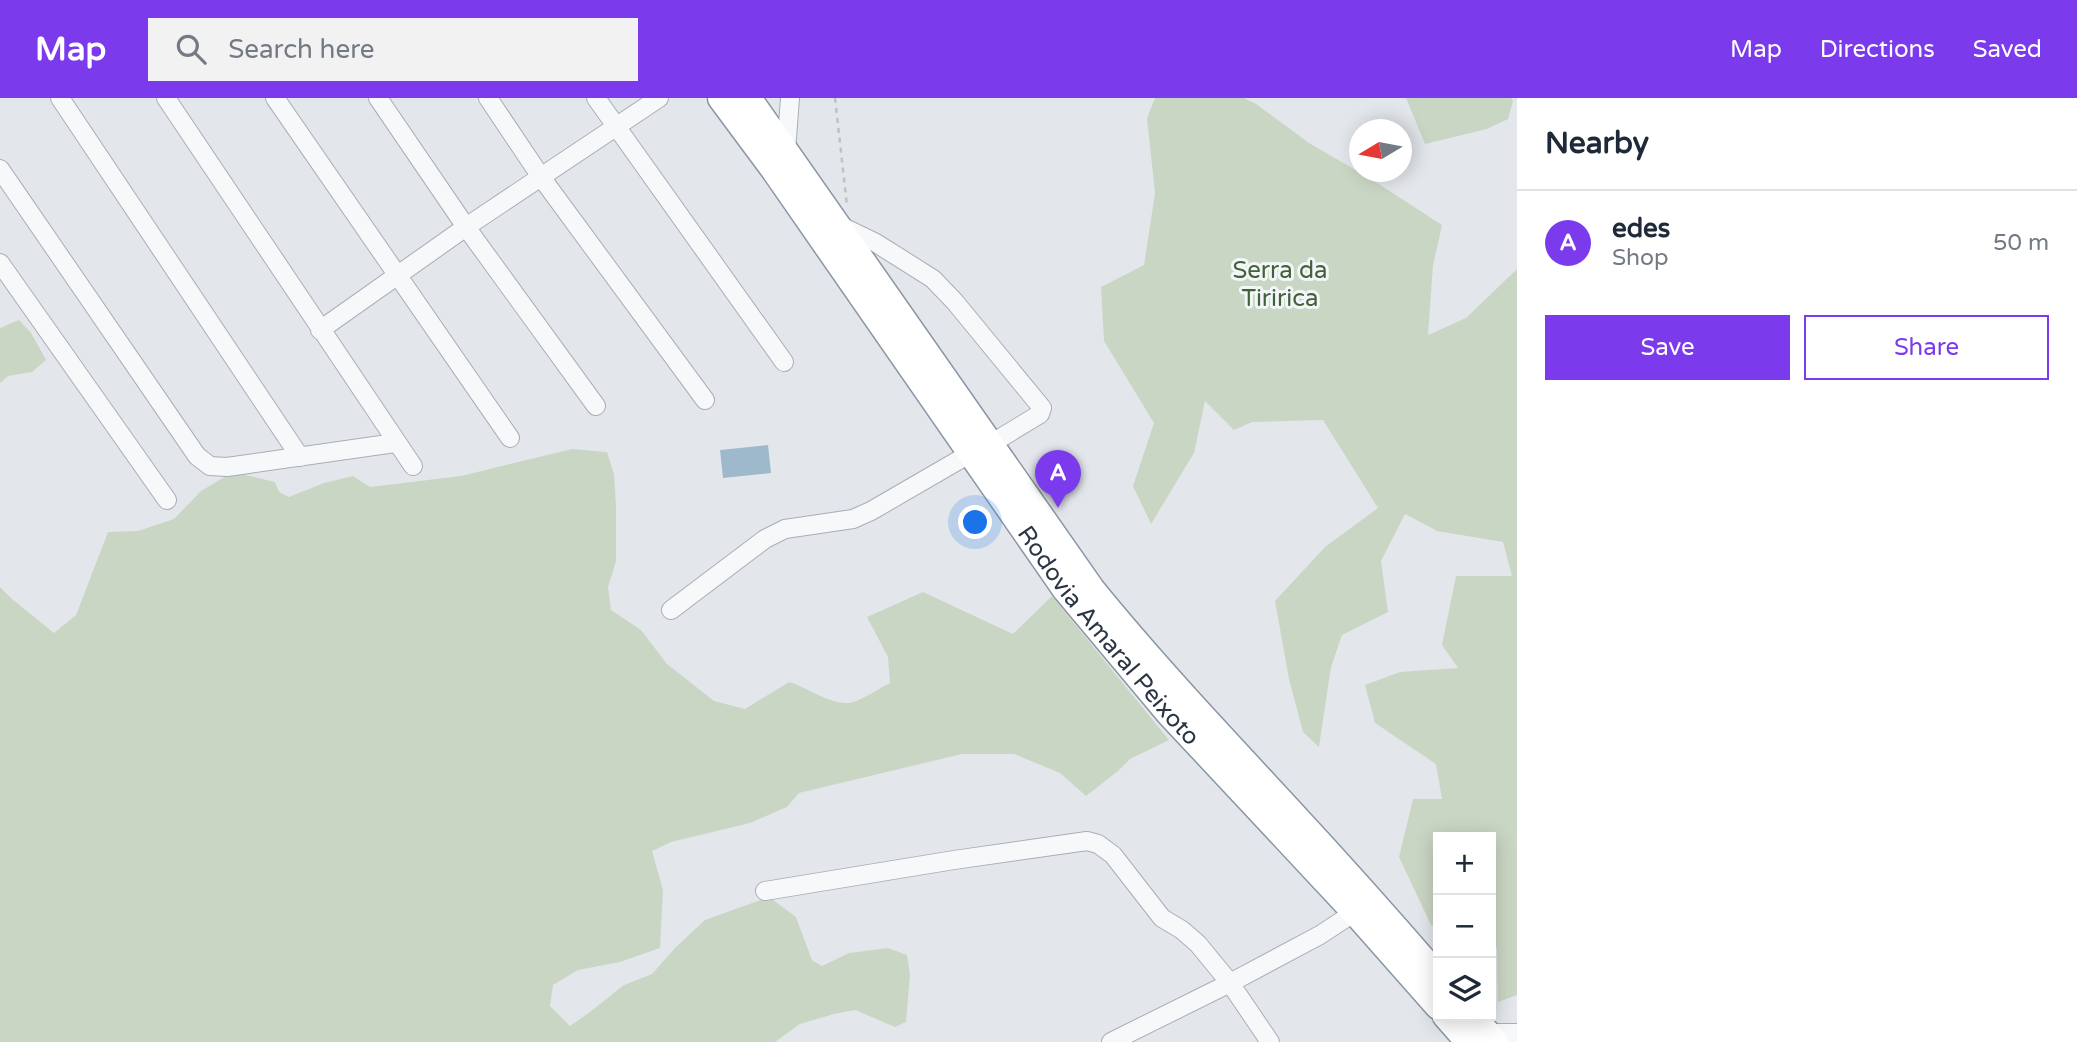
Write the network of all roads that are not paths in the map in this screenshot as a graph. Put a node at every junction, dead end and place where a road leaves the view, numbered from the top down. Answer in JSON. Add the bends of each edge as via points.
{"nodes":[{"id":1,"x":60,"y":98,"type":"edge"},
{"id":2,"x":166,"y":98,"type":"edge"},
{"id":3,"x":275,"y":98,"type":"edge"},
{"id":4,"x":378,"y":98,"type":"edge"},
{"id":5,"x":488,"y":98,"type":"edge"},
{"id":6,"x":596,"y":98,"type":"edge"},
{"id":7,"x":659,"y":98,"type":"edge"},
{"id":8,"x":721,"y":98,"type":"edge"},
{"id":9,"x":748,"y":98,"type":"edge"},
{"id":10,"x":790,"y":98,"type":"edge"},
{"id":11,"x":616,"y":126,"type":"junction"},
{"id":12,"x":786,"y":151,"type":"junction"},
{"id":13,"x":0,"y":169,"type":"edge"},
{"id":14,"x":541,"y":177,"type":"junction"},
{"id":15,"x":466,"y":227,"type":"junction"},
{"id":16,"x":844,"y":227,"type":"junction"},
{"id":17,"x":876,"y":243,"type":"junction"},
{"id":18,"x":0,"y":263,"type":"edge"},
{"id":19,"x":867,"y":269,"type":"junction"},
{"id":20,"x":398,"y":275,"type":"junction"},
{"id":21,"x":320,"y":330,"type":"junction"},
{"id":22,"x":784,"y":362,"type":"dead end"},
{"id":23,"x":705,"y":400,"type":"dead end"},
{"id":24,"x":596,"y":406,"type":"dead end"},
{"id":25,"x":510,"y":438,"type":"dead end"},
{"id":26,"x":396,"y":443,"type":"junction"},
{"id":27,"x":980,"y":449,"type":"junction"},
{"id":28,"x":300,"y":457,"type":"junction"},
{"id":29,"x":413,"y":466,"type":"dead end"},
{"id":30,"x":167,"y":500,"type":"dead end"},
{"id":31,"x":671,"y":610,"type":"dead end"},
{"id":32,"x":765,"y":891,"type":"dead end"},
{"id":33,"x":1355,"y":912,"type":"junction"},
{"id":34,"x":1433,"y":971,"type":"edge"},
{"id":35,"x":1230,"y":983,"type":"junction"},
{"id":36,"x":1433,"y":1000,"type":"edge"},
{"id":37,"x":1456,"y":1021,"type":"edge"},
{"id":38,"x":1481,"y":1033,"type":"edge"},
{"id":39,"x":1517,"y":1033,"type":"edge"},
{"id":40,"x":1111,"y":1042,"type":"edge"},
{"id":41,"x":1270,"y":1042,"type":"edge"}],
"edges":[{"from":1,"to":28,"type":"street"},
{"from":2,"to":21,"type":"street"},
{"from":3,"to":20,"type":"street"},
{"from":4,"to":15,"type":"street"},
{"from":5,"to":14,"type":"street"},
{"from":6,"to":11,"type":"street"},
{"from":7,"to":11,"type":"street"},
{"from":8,"to":27,"type":"highway","name":"Rodovia Amaral Peixoto"},
{"from":9,"to":12,"type":"highway","name":"Rodovia Amaral Peixoto"},
{"from":10,"to":12,"type":"street"},
{"from":11,"to":14,"type":"street"},
{"from":11,"to":22,"type":"street"},
{"from":12,"to":16,"type":"highway","name":"Rodovia Amaral Peixoto"},
{"from":13,"to":28,"type":"street","via":[[197,456],[216,467]]},
{"from":14,"to":15,"type":"street"},
{"from":14,"to":23,"type":"street"},
{"from":15,"to":20,"type":"street"},
{"from":15,"to":24,"type":"street"},
{"from":16,"to":17,"type":"street"},
{"from":16,"to":19,"type":"highway","name":"Rodovia Amaral Peixoto"},
{"from":17,"to":19,"type":"street"},
{"from":17,"to":27,"type":"street","via":[[933,279],[1042,408],[1040,414]]},
{"from":18,"to":30,"type":"street"},
{"from":19,"to":27,"type":"highway","name":"Rodovia Amaral Peixoto"},
{"from":20,"to":21,"type":"street"},
{"from":20,"to":25,"type":"street"},
{"from":21,"to":26,"type":"street"},
{"from":26,"to":28,"type":"street"},
{"from":26,"to":29,"type":"street"},
{"from":27,"to":31,"type":"street","via":[[853,519],[785,529],[765,539]]},
{"from":27,"to":33,"type":"highway","name":"Rodovia Amaral Peixoto","via":[[1066,590],[1136,676]]},
{"from":27,"to":34,"type":"highway","name":"Rodovia Amaral Peixoto","via":[[1134,642]]},
{"from":32,"to":35,"type":"street","via":[[1087,841],[1113,855],[1162,918],[1198,944]]},
{"from":33,"to":35,"type":"street"},
{"from":33,"to":36,"type":"highway","name":"Rodovia Amaral Peixoto"},
{"from":35,"to":40,"type":"street"},
{"from":35,"to":41,"type":"street"},
{"from":37,"to":38,"type":"highway"},
{"from":38,"to":39,"type":"street"}]}
